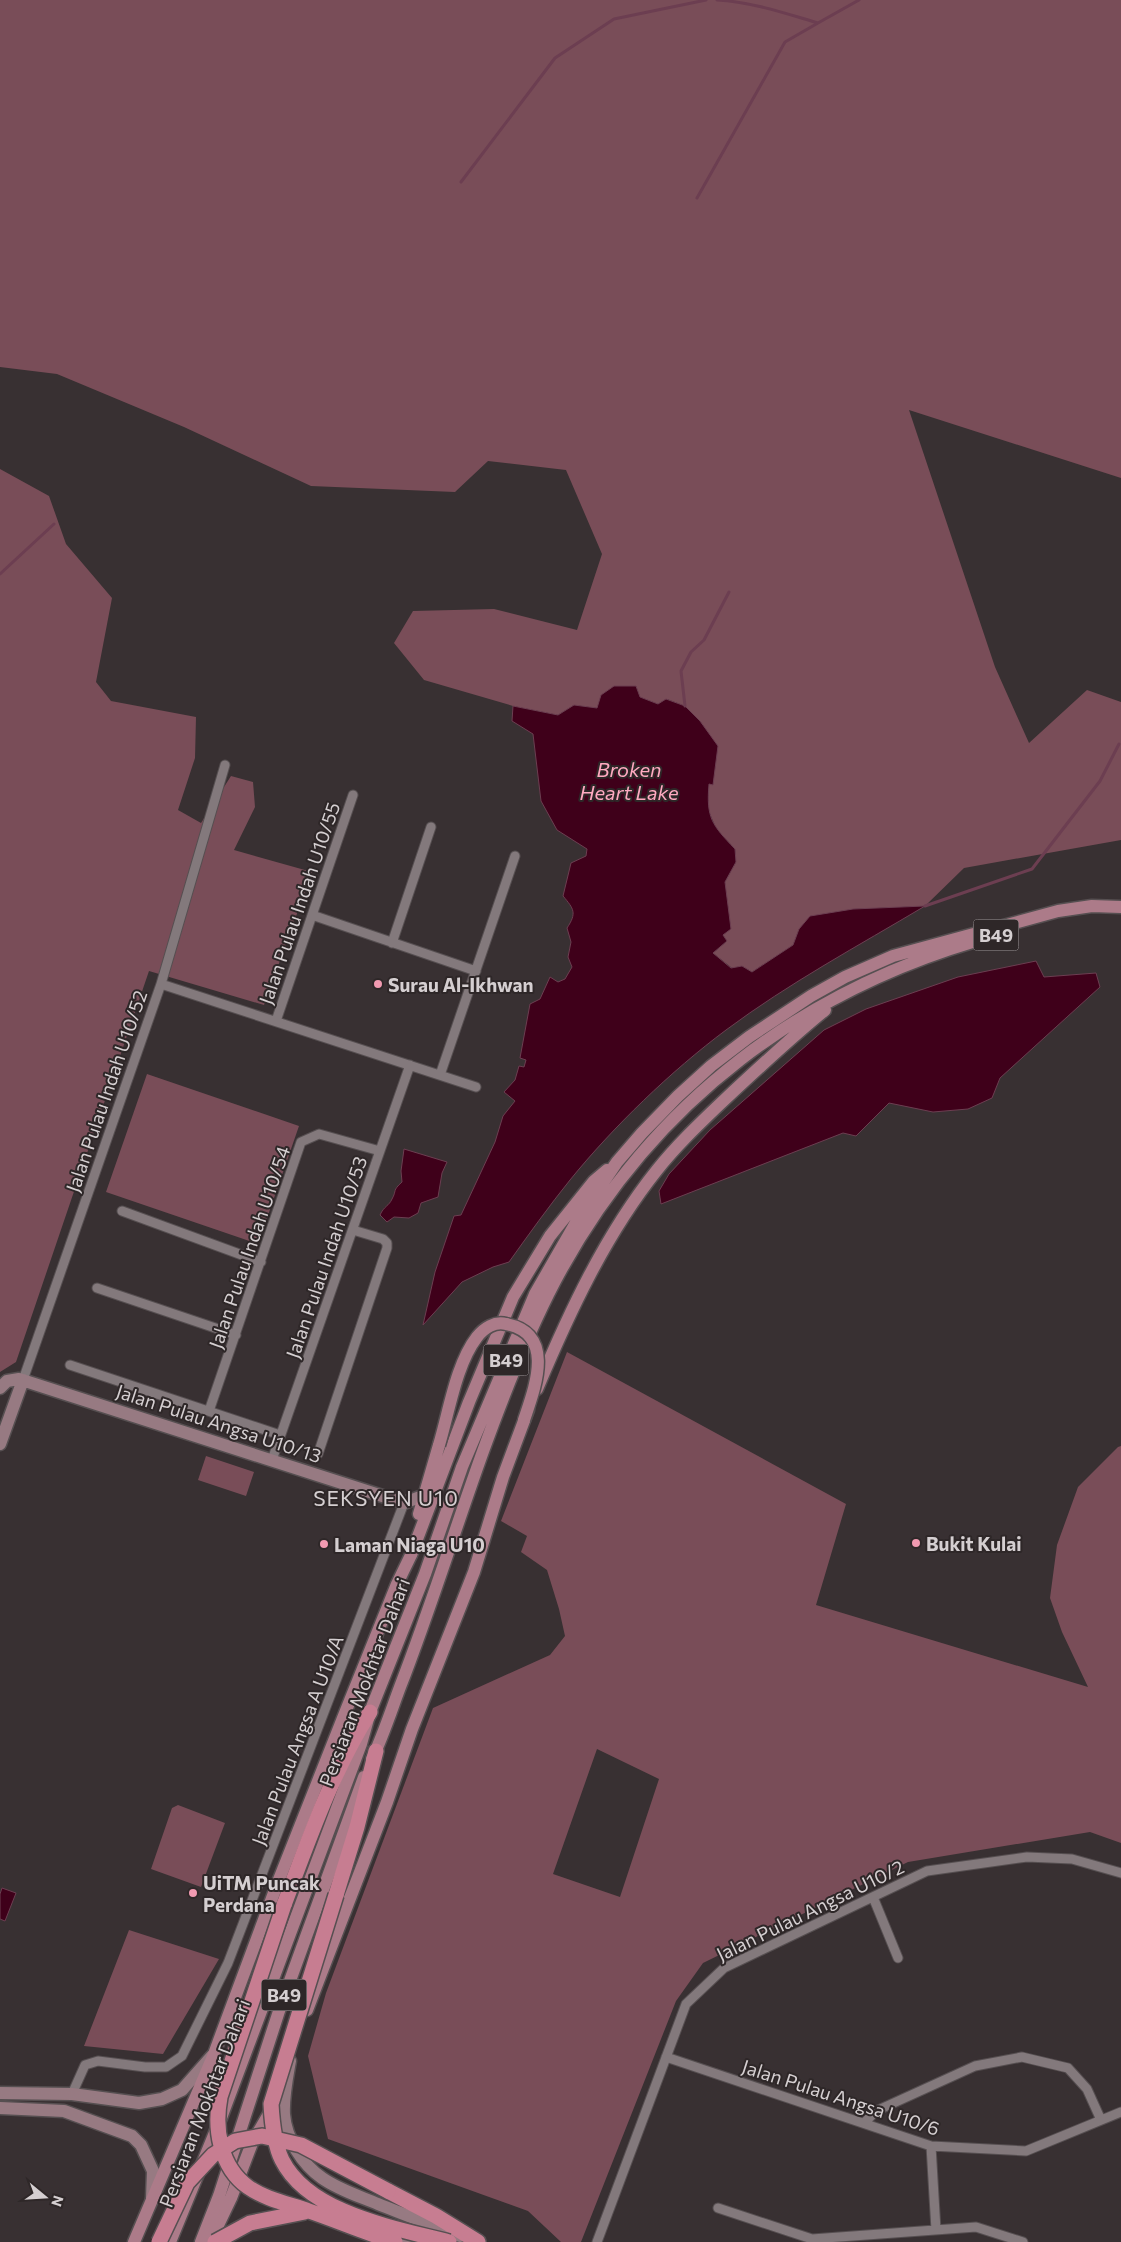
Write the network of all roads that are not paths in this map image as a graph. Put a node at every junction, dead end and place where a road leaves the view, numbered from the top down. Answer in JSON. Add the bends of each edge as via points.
{"nodes":[{"id":1,"x":224,"y":765,"type":"dead end"},
{"id":2,"x":353,"y":795,"type":"dead end"},
{"id":3,"x":431,"y":827,"type":"dead end"},
{"id":4,"x":515,"y":856,"type":"dead end"},
{"id":5,"x":1121,"y":908,"type":"edge"},
{"id":6,"x":312,"y":915,"type":"junction"},
{"id":7,"x":392,"y":943,"type":"junction"},
{"id":8,"x":476,"y":971,"type":"junction"},
{"id":9,"x":161,"y":984,"type":"junction"},
{"id":10,"x":848,"y":992,"type":"junction"},
{"id":11,"x":276,"y":1021,"type":"junction"},
{"id":12,"x":410,"y":1065,"type":"junction"},
{"id":13,"x":440,"y":1075,"type":"junction"},
{"id":14,"x":476,"y":1087,"type":"dead end"},
{"id":15,"x":380,"y":1151,"type":"junction"},
{"id":16,"x":617,"y":1162,"type":"junction"},
{"id":17,"x":122,"y":1211,"type":"dead end"},
{"id":18,"x":353,"y":1230,"type":"junction"},
{"id":19,"x":261,"y":1262,"type":"junction"},
{"id":20,"x":97,"y":1288,"type":"dead end"},
{"id":21,"x":236,"y":1335,"type":"junction"},
{"id":22,"x":70,"y":1365,"type":"dead end"},
{"id":23,"x":23,"y":1380,"type":"junction"},
{"id":24,"x":0,"y":1387,"type":"edge"},
{"id":25,"x":209,"y":1412,"type":"junction"},
{"id":26,"x":524,"y":1420,"type":"junction"},
{"id":27,"x":280,"y":1435,"type":"junction"},
{"id":28,"x":0,"y":1444,"type":"edge"},
{"id":29,"x":318,"y":1454,"type":"dead end"},
{"id":30,"x":272,"y":1460,"type":"junction"},
{"id":31,"x":425,"y":1495,"type":"junction"},
{"id":32,"x":404,"y":1503,"type":"junction"},
{"id":33,"x":397,"y":1584,"type":"junction"},
{"id":34,"x":370,"y":1712,"type":"junction"},
{"id":35,"x":376,"y":1751,"type":"junction"},
{"id":36,"x":1121,"y":1873,"type":"edge"},
{"id":37,"x":873,"y":1897,"type":"junction"},
{"id":38,"x":898,"y":1958,"type":"dead end"},
{"id":39,"x":214,"y":2054,"type":"junction"},
{"id":40,"x":292,"y":2054,"type":"junction"},
{"id":41,"x":666,"y":2057,"type":"junction"},
{"id":42,"x":0,"y":2093,"type":"edge"},
{"id":43,"x":72,"y":2094,"type":"junction"},
{"id":44,"x":0,"y":2108,"type":"edge"},
{"id":45,"x":1121,"y":2112,"type":"edge"},
{"id":46,"x":1101,"y":2120,"type":"junction"},
{"id":47,"x":864,"y":2123,"type":"junction"},
{"id":48,"x":930,"y":2146,"type":"junction"},
{"id":49,"x":152,"y":2198,"type":"junction"},
{"id":50,"x":718,"y":2208,"type":"dead end"},
{"id":51,"x":308,"y":2211,"type":"junction"},
{"id":52,"x":936,"y":2230,"type":"junction"},
{"id":53,"x":134,"y":2242,"type":"edge"},
{"id":54,"x":159,"y":2242,"type":"edge"},
{"id":55,"x":170,"y":2242,"type":"edge"},
{"id":56,"x":201,"y":2242,"type":"edge"},
{"id":57,"x":210,"y":2242,"type":"edge"},
{"id":58,"x":216,"y":2242,"type":"edge"},
{"id":59,"x":396,"y":2242,"type":"edge"},
{"id":60,"x":413,"y":2242,"type":"edge"},
{"id":61,"x":449,"y":2242,"type":"edge"},
{"id":62,"x":476,"y":2242,"type":"edge"},
{"id":63,"x":597,"y":2242,"type":"edge"},
{"id":64,"x":1023,"y":2242,"type":"edge"}],
"edges":[{"from":1,"to":9,"type":"street"},
{"from":2,"to":6,"type":"street","name":"Jalan Pulau Indah U10/55"},
{"from":3,"to":7,"type":"street"},
{"from":4,"to":8,"type":"street"},
{"from":5,"to":10,"type":"main road","name":"Persiaran Mokhtar Dahari","number":"B49","via":[[1052,920],[995,936],[884,974]]},
{"from":5,"to":16,"type":"main road","name":"Persiaran Mokhtar Dahari","number":"B49","via":[[1092,906],[1058,911],[893,956],[845,977],[783,1014],[711,1066],[678,1096]]},
{"from":6,"to":7,"type":"street"},
{"from":6,"to":11,"type":"street","name":"Jalan Pulau Indah U10/55"},
{"from":7,"to":8,"type":"street"},
{"from":8,"to":13,"type":"street"},
{"from":9,"to":11,"type":"street","name":"Jalan Pulau Indah U10/52"},
{"from":9,"to":23,"type":"street","name":"Jalan Pulau Indah U10/52"},
{"from":10,"to":26,"type":"main road","via":[[738,1087],[684,1138],[657,1170],[619,1226],[577,1300]]},
{"from":10,"to":35,"type":"main road","name":"Persiaran Mokhtar Dahari","number":"B49","via":[[764,1041],[701,1092],[645,1149],[572,1252],[539,1312],[496,1416],[426,1619]]},
{"from":11,"to":12,"type":"street","name":"Jalan Pulau Indah U10/52"},
{"from":12,"to":13,"type":"street","name":"Jalan Pulau Indah U10/52"},
{"from":12,"to":15,"type":"street","name":"Jalan Pulau Indah U10/53"},
{"from":13,"to":14,"type":"street","name":"Jalan Pulau Indah U10/52"},
{"from":15,"to":18,"type":"street","name":"Jalan Pulau Indah U10/53"},
{"from":15,"to":19,"type":"street","name":"Jalan Pulau Indah U10/54","via":[[319,1134],[301,1142]]},
{"from":16,"to":33,"type":"main road","number":"B49","via":[[594,1181],[572,1207],[530,1266],[513,1297]]},
{"from":16,"to":34,"type":"main road","name":"Persiaran Mokhtar Dahari","number":"B49","via":[[550,1265],[528,1310],[462,1467],[425,1574]]},
{"from":17,"to":19,"type":"street"},
{"from":18,"to":27,"type":"street","name":"Jalan Pulau Indah U10/53"},
{"from":18,"to":29,"type":"street","via":[[382,1239],[387,1242],[387,1248]]},
{"from":19,"to":21,"type":"street","name":"Jalan Pulau Indah U10/54"},
{"from":20,"to":21,"type":"street"},
{"from":21,"to":25,"type":"street","name":"Jalan Pulau Indah U10/54"},
{"from":22,"to":25,"type":"street"},
{"from":23,"to":24,"type":"street","via":[[7,1381]]},
{"from":23,"to":28,"type":"street"},
{"from":23,"to":30,"type":"street","name":"Jalan Pulau Angsa U10/13"},
{"from":25,"to":27,"type":"street"},
{"from":26,"to":31,"type":"main road","bridge":true,"via":[[539,1363],[536,1346],[528,1334],[516,1326],[499,1322],[477,1336],[466,1355]]},
{"from":26,"to":40,"type":"main road","via":[[474,1572],[327,1954]]},
{"from":27,"to":30,"type":"street","name":"Jalan Pulau Indah U10/53"},
{"from":30,"to":32,"type":"street","name":"Jalan Pulau Angsa U10/13"},
{"from":31,"to":32,"type":"street"},
{"from":31,"to":33,"type":"main road"},
{"from":32,"to":43,"type":"street","name":"Jalan Pulau Angsa A U10/A","via":[[228,1963],[182,2056],[166,2067],[145,2068],[98,2061],[85,2065]]},
{"from":33,"to":39,"type":"main road","number":"B49","via":[[278,1882]]},
{"from":34,"to":51,"type":"highway","bridge":true,"via":[[349,1744],[309,1838],[225,2078],[217,2114],[226,2162],[235,2174],[248,2187]]},
{"from":34,"to":55,"type":"main road","name":"Persiaran Mokhtar Dahari","number":"B49","via":[[361,1744],[221,2118]]},
{"from":35,"to":56,"type":"main road","name":"Persiaran Mokhtar Dahari","number":"B49","via":[[278,2011],[219,2196]]},
{"from":35,"to":61,"type":"highway","bridge":true,"via":[[357,1827],[271,2104],[272,2119],[282,2160],[300,2186],[326,2203],[354,2215]]},
{"from":36,"to":37,"type":"street","name":"Jalan Pulau Angsa U10/2","via":[[1072,1859],[1027,1857],[927,1871]]},
{"from":37,"to":38,"type":"street"},
{"from":37,"to":41,"type":"street","name":"Jalan Pulau Angsa U10/2","via":[[724,1968],[686,2004]]},
{"from":39,"to":43,"type":"street","via":[[182,2090],[162,2098],[139,2103]]},
{"from":39,"to":49,"type":"main road","number":"B49"},
{"from":40,"to":57,"type":"main road","via":[[273,2106],[252,2143]]},
{"from":40,"to":62,"type":"street","via":[[285,2087],[284,2114],[287,2131],[297,2152],[310,2167],[341,2189]]},
{"from":41,"to":47,"type":"street","name":"Jalan Pulau Angsa U10/6"},
{"from":41,"to":63,"type":"street","name":"Jalan Pulau Angsa U10/2"},
{"from":42,"to":43,"type":"street"},
{"from":44,"to":49,"type":"street","via":[[64,2111],[132,2136],[141,2145],[153,2171]]},
{"from":45,"to":46,"type":"street","name":"Jalan Pulau Angsa U10/6"},
{"from":46,"to":47,"type":"street","via":[[1087,2089],[1068,2068],[1022,2057],[975,2066],[876,2110]]},
{"from":46,"to":48,"type":"street","name":"Jalan Pulau Angsa U10/6","via":[[1026,2151]]},
{"from":47,"to":48,"type":"street","name":"Jalan Pulau Angsa U10/6"},
{"from":48,"to":52,"type":"street"},
{"from":49,"to":53,"type":"main road","number":"B49"},
{"from":50,"to":52,"type":"street","via":[[812,2239]]},
{"from":51,"to":58,"type":"highway","bridge":true,"via":[[250,2223]]},
{"from":51,"to":59,"type":"highway","bridge":true},
{"from":52,"to":64,"type":"street","via":[[976,2227]]},
{"from":54,"to":62,"type":"highway","bridge":true,"via":[[187,2183],[203,2163],[235,2141],[262,2136],[301,2144],[436,2216]]},
{"from":58,"to":60,"type":"street","via":[[238,2224],[273,2213],[355,2222]]}]}
